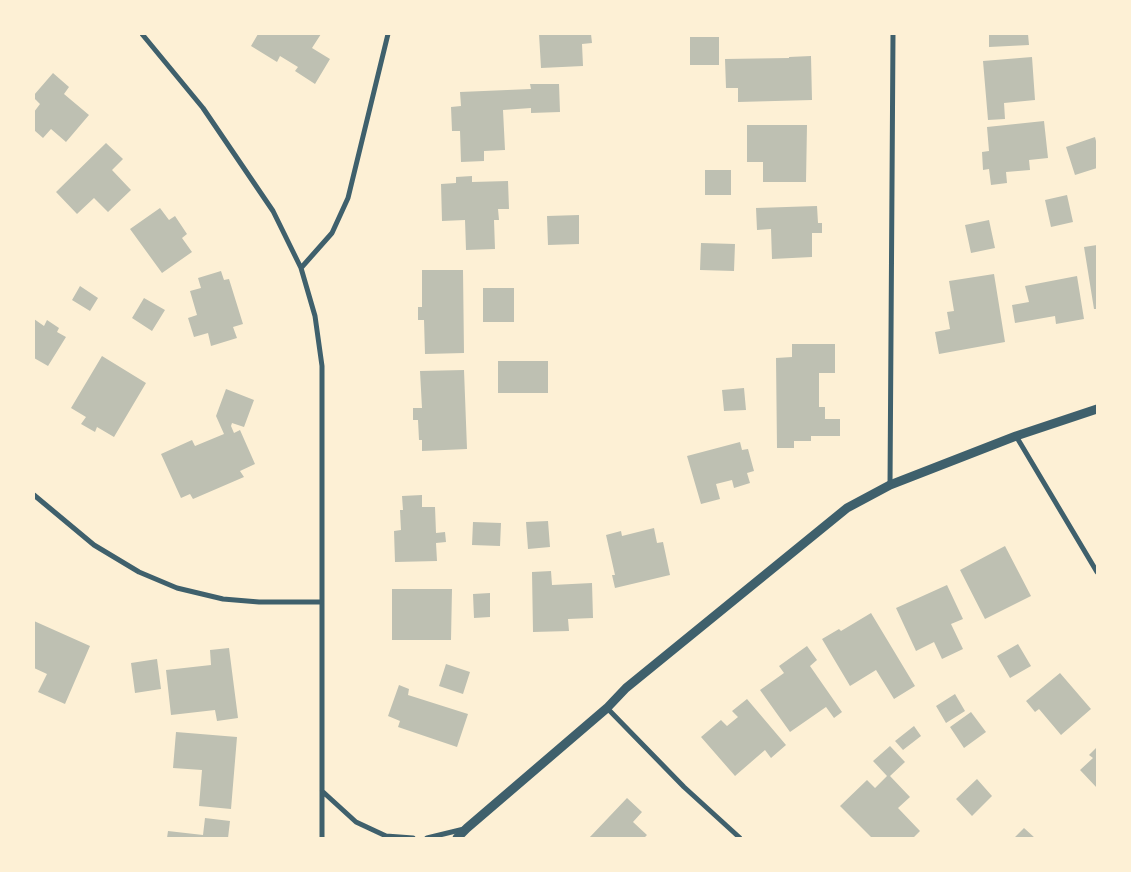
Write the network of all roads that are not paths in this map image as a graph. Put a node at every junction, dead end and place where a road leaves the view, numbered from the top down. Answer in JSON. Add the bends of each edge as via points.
{"nodes":[{"id":1,"x":142,"y":34,"type":"edge"},
{"id":2,"x":388,"y":34,"type":"edge"},
{"id":3,"x":893,"y":34,"type":"edge"},
{"id":4,"x":301,"y":268,"type":"junction"},
{"id":5,"x":1097,"y":409,"type":"edge"},
{"id":6,"x":1016,"y":436,"type":"junction"},
{"id":7,"x":890,"y":486,"type":"junction"},
{"id":8,"x":34,"y":495,"type":"edge"},
{"id":9,"x":1097,"y":572,"type":"edge"},
{"id":10,"x":322,"y":602,"type":"junction"},
{"id":11,"x":608,"y":708,"type":"junction"},
{"id":12,"x":322,"y":791,"type":"junction"},
{"id":13,"x":466,"y":828,"type":"junction"},
{"id":14,"x":322,"y":838,"type":"edge"},
{"id":15,"x":414,"y":838,"type":"edge"},
{"id":16,"x":427,"y":838,"type":"edge"},
{"id":17,"x":457,"y":838,"type":"edge"},
{"id":18,"x":740,"y":838,"type":"edge"}],
"edges":[{"from":1,"to":4,"type":"street","via":[[203,108],[273,211]]},
{"from":2,"to":4,"type":"street","via":[[348,198],[332,233]]},
{"from":3,"to":7,"type":"street"},
{"from":4,"to":10,"type":"street","via":[[315,316],[322,366]]},
{"from":5,"to":6,"type":"street"},
{"from":6,"to":7,"type":"street"},
{"from":6,"to":9,"type":"street"},
{"from":7,"to":11,"type":"street","via":[[847,508],[626,688]]},
{"from":8,"to":10,"type":"street","via":[[94,545],[139,572],[177,588],[241,601]]},
{"from":10,"to":12,"type":"street"},
{"from":11,"to":13,"type":"street"},
{"from":11,"to":18,"type":"street","via":[[684,787]]},
{"from":12,"to":14,"type":"street"},
{"from":12,"to":15,"type":"street","via":[[356,822],[386,836]]},
{"from":13,"to":16,"type":"street"},
{"from":13,"to":17,"type":"street"}]}
